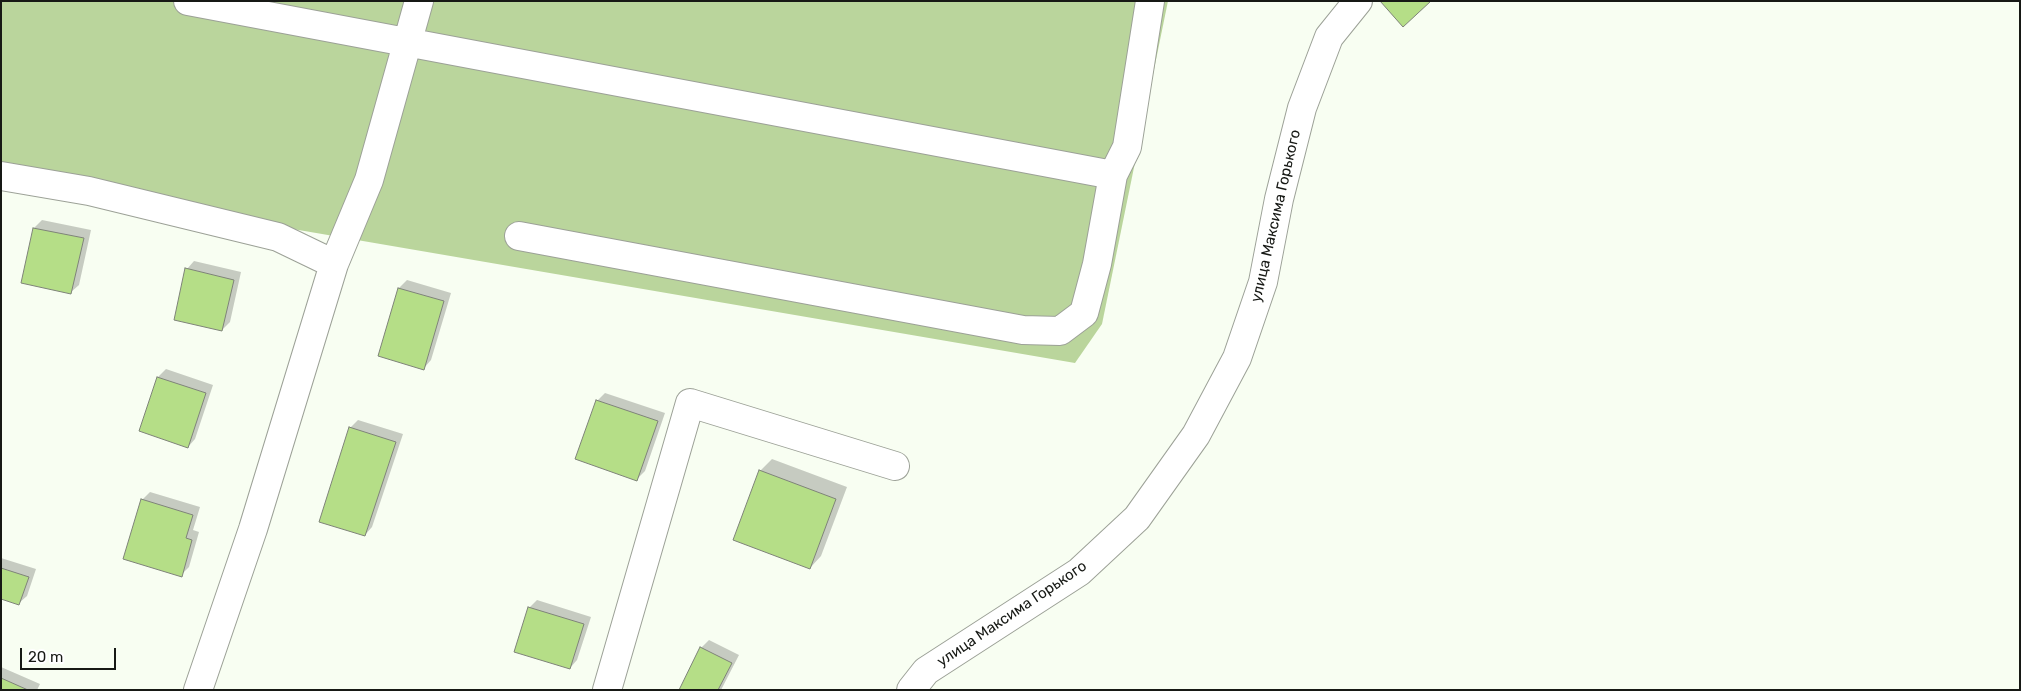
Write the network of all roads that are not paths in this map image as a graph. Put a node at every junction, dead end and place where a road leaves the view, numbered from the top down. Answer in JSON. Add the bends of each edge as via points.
{"nodes":[{"id":1,"x":188,"y":1,"type":"edge"},
{"id":2,"x":419,"y":1,"type":"edge"},
{"id":3,"x":1150,"y":1,"type":"edge"},
{"id":4,"x":1358,"y":1,"type":"edge"},
{"id":5,"x":409,"y":43,"type":"junction"},
{"id":6,"x":1113,"y":175,"type":"junction"},
{"id":7,"x":1,"y":176,"type":"edge"},
{"id":8,"x":519,"y":236,"type":"dead end"},
{"id":9,"x":334,"y":264,"type":"junction"},
{"id":10,"x":895,"y":466,"type":"dead end"},
{"id":11,"x":198,"y":690,"type":"edge"},
{"id":12,"x":607,"y":690,"type":"edge"},
{"id":13,"x":911,"y":690,"type":"edge"}],
"edges":[{"from":1,"to":5,"type":"street"},
{"from":2,"to":5,"type":"street"},
{"from":3,"to":6,"type":"street","via":[[1127,147]]},
{"from":4,"to":13,"type":"street","name":"улица Максима Горького","via":[[1329,37],[1302,108],[1279,199],[1263,282],[1237,358],[1196,434],[1137,518],[1080,572],[926,671]]},
{"from":5,"to":6,"type":"street"},
{"from":5,"to":9,"type":"street","via":[[369,180]]},
{"from":6,"to":8,"type":"street","via":[[1097,264],[1084,313],[1060,330],[1023,330]]},
{"from":7,"to":9,"type":"street","via":[[89,191],[278,237]]},
{"from":9,"to":11,"type":"street","via":[[253,529]]},
{"from":10,"to":12,"type":"street","via":[[690,403]]}]}
